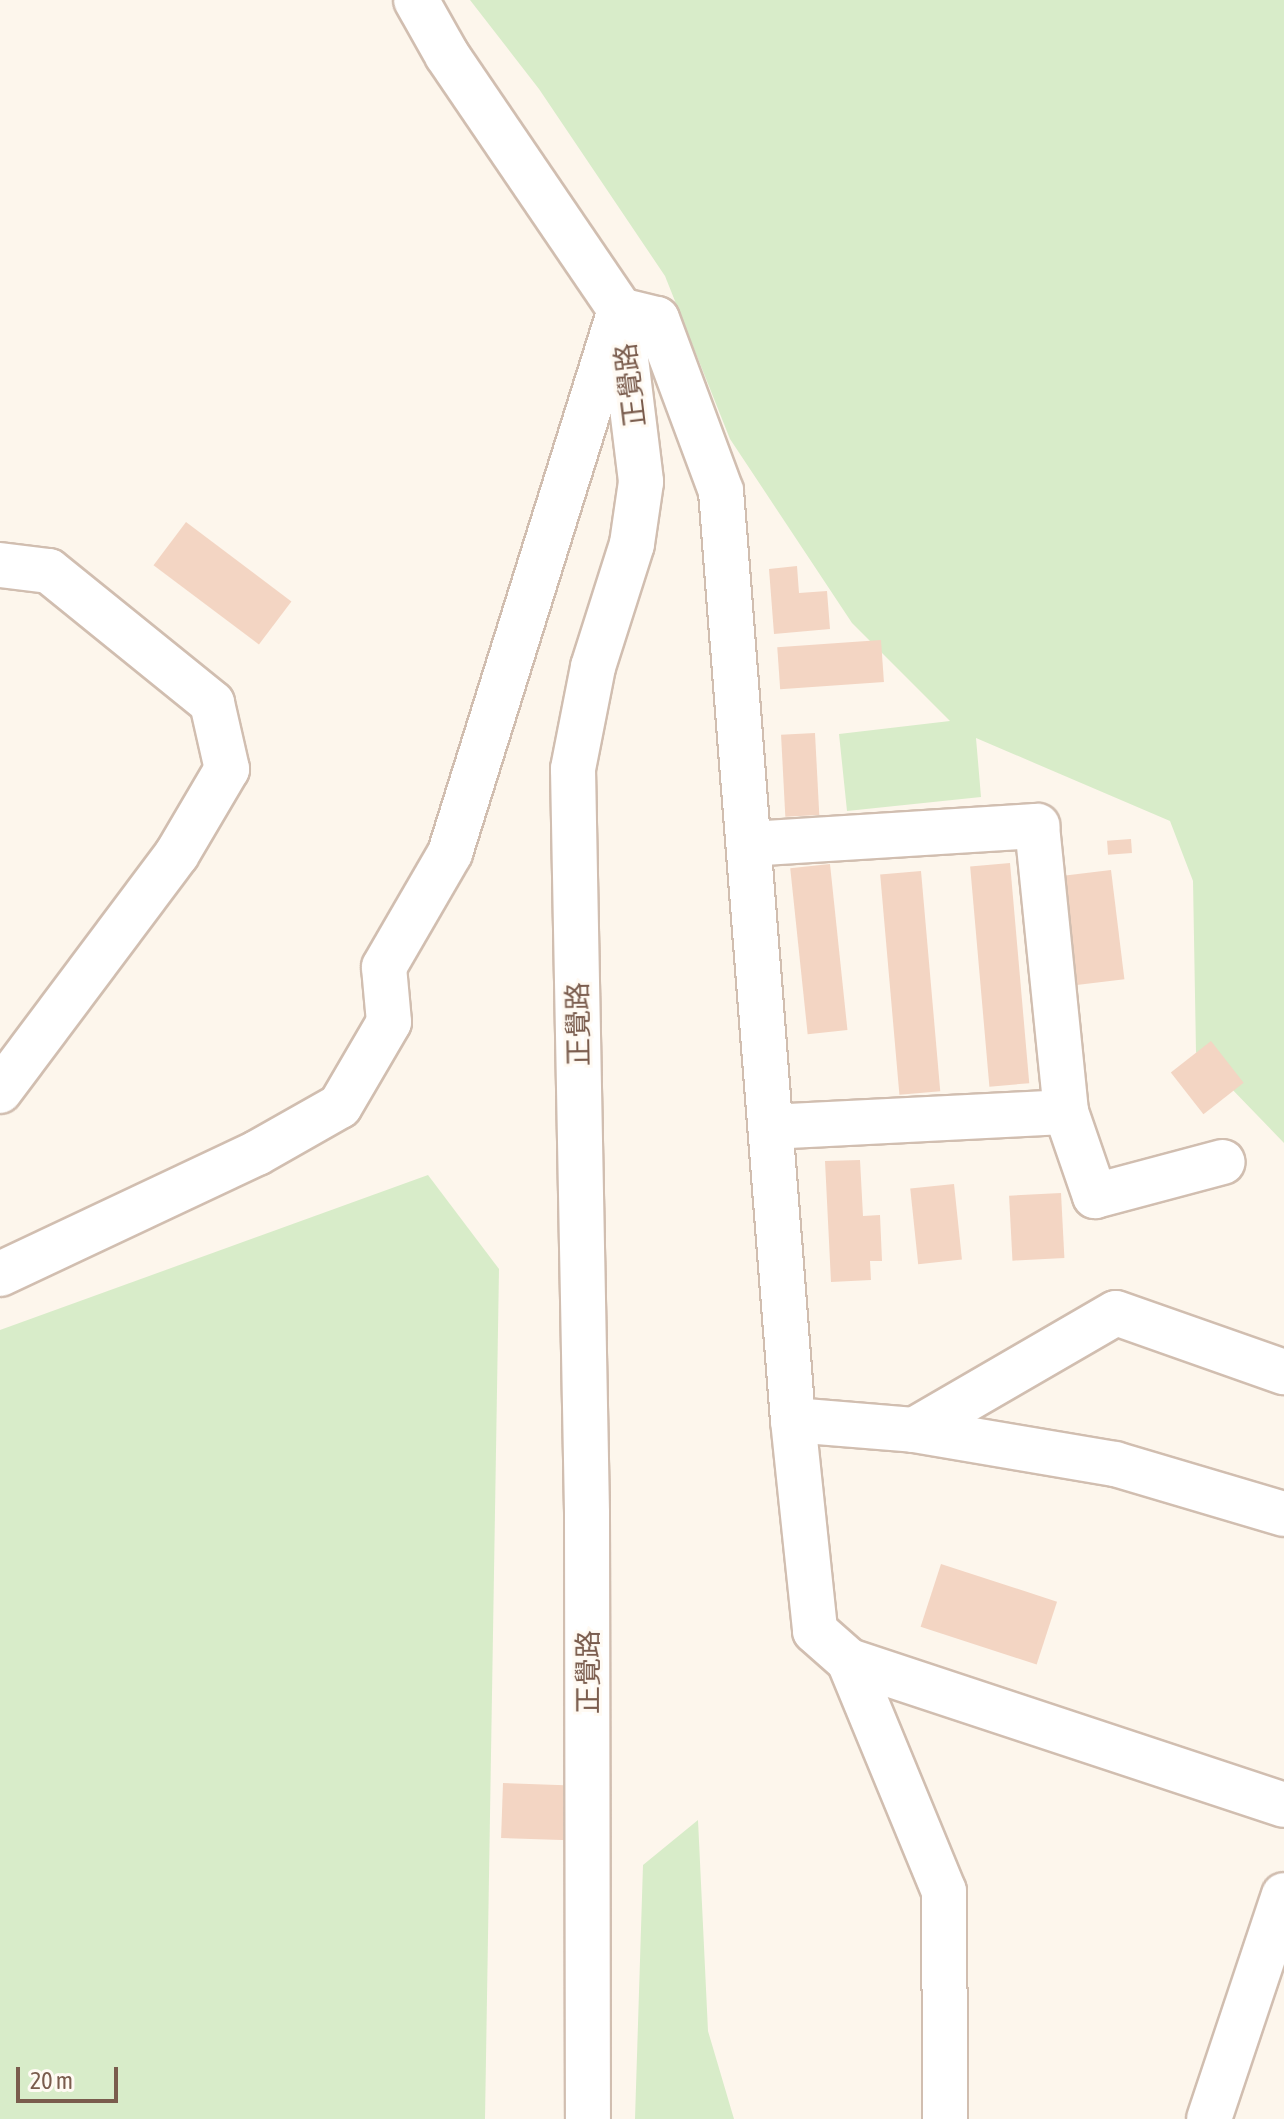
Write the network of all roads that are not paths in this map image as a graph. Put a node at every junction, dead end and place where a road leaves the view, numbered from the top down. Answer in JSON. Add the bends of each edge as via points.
{"nodes":[{"id":1,"x":416,"y":0,"type":"edge"},
{"id":2,"x":620,"y":310,"type":"junction"},
{"id":3,"x":0,"y":565,"type":"edge"},
{"id":4,"x":749,"y":844,"type":"junction"},
{"id":5,"x":0,"y":1091,"type":"edge"},
{"id":6,"x":1066,"y":1112,"type":"junction"},
{"id":7,"x":771,"y":1127,"type":"junction"},
{"id":8,"x":1223,"y":1162,"type":"dead end"},
{"id":9,"x":0,"y":1274,"type":"edge"},
{"id":10,"x":1284,"y":1372,"type":"edge"},
{"id":11,"x":793,"y":1420,"type":"junction"},
{"id":12,"x":914,"y":1430,"type":"junction"},
{"id":13,"x":1284,"y":1514,"type":"edge"},
{"id":14,"x":849,"y":1661,"type":"junction"},
{"id":15,"x":1284,"y":1805,"type":"edge"},
{"id":16,"x":1284,"y":1895,"type":"edge"},
{"id":17,"x":588,"y":2119,"type":"edge"},
{"id":18,"x":945,"y":2119,"type":"edge"},
{"id":19,"x":1209,"y":2119,"type":"edge"}],
"edges":[{"from":1,"to":2,"type":"street","name":"正覺路","via":[[447,55]]},
{"from":2,"to":4,"type":"street","via":[[657,319],[721,491]]},
{"from":2,"to":9,"type":"street","via":[[450,853],[384,967],[389,1022],[340,1106],[257,1153]]},
{"from":2,"to":17,"type":"street","name":"正覺路","via":[[641,482],[632,544],[593,667],[573,769],[587,1514]]},
{"from":3,"to":5,"type":"street","via":[[49,571],[212,703],[227,769],[177,854]]},
{"from":4,"to":6,"type":"street","via":[[1037,826]]},
{"from":4,"to":7,"type":"street"},
{"from":6,"to":7,"type":"street"},
{"from":6,"to":8,"type":"street","via":[[1095,1196]]},
{"from":7,"to":11,"type":"street"},
{"from":10,"to":12,"type":"street","via":[[1116,1313]]},
{"from":11,"to":12,"type":"street"},
{"from":11,"to":14,"type":"street","via":[[815,1631]]},
{"from":12,"to":13,"type":"street","via":[[1115,1464]]},
{"from":14,"to":15,"type":"street"},
{"from":14,"to":18,"type":"street","via":[[944,1891]]},
{"from":16,"to":19,"type":"street"}]}
